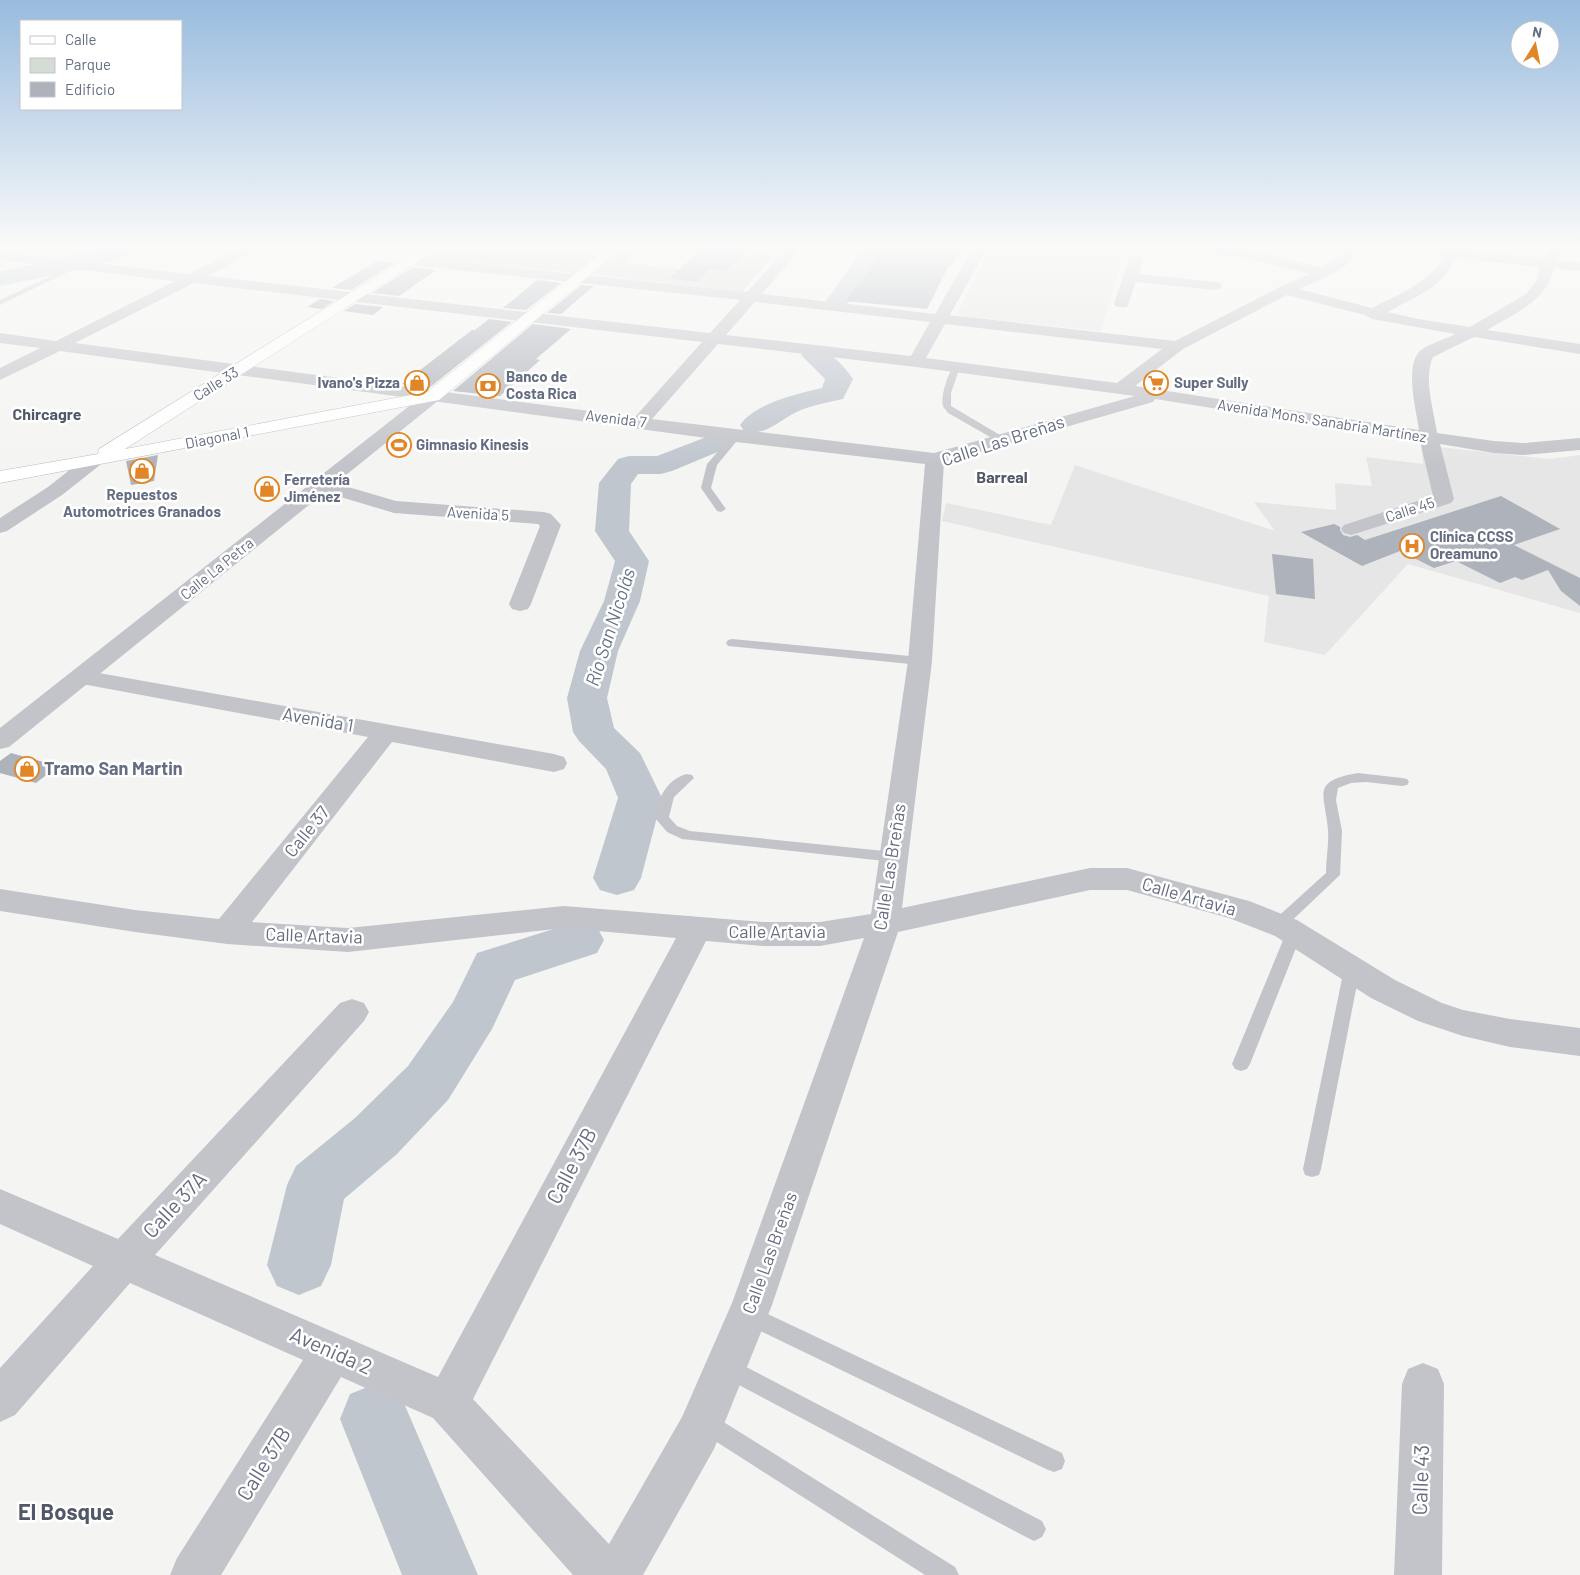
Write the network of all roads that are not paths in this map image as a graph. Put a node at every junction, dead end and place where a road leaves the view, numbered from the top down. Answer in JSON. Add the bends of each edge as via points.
{"nodes":[{"id":1,"x":107,"y":320,"type":"edge"},
{"id":2,"x":318,"y":320,"type":"edge"},
{"id":3,"x":528,"y":320,"type":"edge"},
{"id":4,"x":543,"y":320,"type":"edge"},
{"id":5,"x":731,"y":320,"type":"edge"},
{"id":6,"x":939,"y":320,"type":"edge"},
{"id":7,"x":953,"y":320,"type":"edge"},
{"id":8,"x":1228,"y":320,"type":"edge"},
{"id":9,"x":1397,"y":320,"type":"edge"},
{"id":10,"x":1493,"y":320,"type":"edge"},
{"id":11,"x":1470,"y":333,"type":"junction"},
{"id":12,"x":0,"y":338,"type":"edge"},
{"id":13,"x":714,"y":339,"type":"junction"},
{"id":14,"x":58,"y":344,"type":"junction"},
{"id":15,"x":1177,"y":346,"type":"junction"},
{"id":16,"x":1580,"y":350,"type":"edge"},
{"id":17,"x":916,"y":362,"type":"junction"},
{"id":18,"x":956,"y":367,"type":"junction"},
{"id":19,"x":240,"y":369,"type":"junction"},
{"id":20,"x":0,"y":375,"type":"edge"},
{"id":21,"x":1120,"y":389,"type":"junction"},
{"id":22,"x":1158,"y":394,"type":"junction"},
{"id":23,"x":433,"y":396,"type":"junction"},
{"id":24,"x":640,"y":422,"type":"junction"},
{"id":25,"x":736,"y":436,"type":"junction"},
{"id":26,"x":1429,"y":438,"type":"junction"},
{"id":27,"x":1002,"y":440,"type":"junction"},
{"id":28,"x":1580,"y":444,"type":"edge"},
{"id":29,"x":935,"y":460,"type":"junction"},
{"id":30,"x":93,"y":461,"type":"junction"},
{"id":31,"x":0,"y":477,"type":"edge"},
{"id":32,"x":321,"y":485,"type":"junction"},
{"id":33,"x":721,"y":509,"type":"dead end"},
{"id":34,"x":0,"y":527,"type":"edge"},
{"id":35,"x":1351,"y":530,"type":"dead end"},
{"id":36,"x":520,"y":604,"type":"dead end"},
{"id":37,"x":732,"y":643,"type":"dead end"},
{"id":38,"x":920,"y":661,"type":"junction"},
{"id":39,"x":82,"y":677,"type":"junction"},
{"id":40,"x":386,"y":732,"type":"junction"},
{"id":41,"x":0,"y":741,"type":"edge"},
{"id":42,"x":554,"y":763,"type":"dead end"},
{"id":43,"x":688,"y":778,"type":"dead end"},
{"id":44,"x":1402,"y":782,"type":"dead end"},
{"id":45,"x":894,"y":856,"type":"junction"},
{"id":46,"x":0,"y":900,"type":"edge"},
{"id":47,"x":885,"y":923,"type":"junction"},
{"id":48,"x":1286,"y":929,"type":"junction"},
{"id":49,"x":696,"y":930,"type":"junction"},
{"id":50,"x":227,"y":932,"type":"junction"},
{"id":51,"x":1352,"y":969,"type":"junction"},
{"id":52,"x":352,"y":1012,"type":"dead end"},
{"id":53,"x":1580,"y":1042,"type":"edge"},
{"id":54,"x":1241,"y":1064,"type":"dead end"},
{"id":55,"x":1312,"y":1169,"type":"dead end"},
{"id":56,"x":0,"y":1206,"type":"edge"},
{"id":57,"x":124,"y":1260,"type":"junction"},
{"id":58,"x":748,"y":1315,"type":"junction"},
{"id":59,"x":333,"y":1352,"type":"junction"},
{"id":60,"x":726,"y":1368,"type":"junction"},
{"id":61,"x":1423,"y":1384,"type":"dead end"},
{"id":62,"x":0,"y":1400,"type":"edge"},
{"id":63,"x":448,"y":1403,"type":"junction"},
{"id":64,"x":704,"y":1420,"type":"junction"},
{"id":65,"x":1054,"y":1461,"type":"dead end"},
{"id":66,"x":1034,"y":1529,"type":"dead end"},
{"id":67,"x":194,"y":1575,"type":"edge"},
{"id":68,"x":605,"y":1575,"type":"edge"},
{"id":69,"x":617,"y":1575,"type":"edge"},
{"id":70,"x":947,"y":1575,"type":"edge"},
{"id":71,"x":1418,"y":1575,"type":"edge"}],
"edges":[{"from":1,"to":14,"type":"street"},
{"from":2,"to":19,"type":"main road","name":"Calle 33"},
{"from":3,"to":23,"type":"main road"},
{"from":4,"to":13,"type":"street","name":"Avenida Mons. Sanabria Martínez"},
{"from":5,"to":13,"type":"street"},
{"from":6,"to":17,"type":"street"},
{"from":7,"to":15,"type":"street"},
{"from":8,"to":15,"type":"street"},
{"from":9,"to":11,"type":"street"},
{"from":10,"to":11,"type":"street","name":"Calle 45"},
{"from":11,"to":16,"type":"street"},
{"from":11,"to":26,"type":"street","name":"Calle 45","via":[[1426,354],[1420,365]]},
{"from":12,"to":14,"type":"street","name":"Avenida 7"},
{"from":13,"to":17,"type":"street","name":"Avenida Mons. Sanabria Martínez"},
{"from":13,"to":24,"type":"street"},
{"from":14,"to":19,"type":"street","name":"Avenida 7"},
{"from":14,"to":20,"type":"street"},
{"from":15,"to":21,"type":"street"},
{"from":17,"to":18,"type":"street","name":"Avenida Mons. Sanabria Martínez"},
{"from":18,"to":21,"type":"street","name":"Avenida Mons. Sanabria Martínez"},
{"from":18,"to":27,"type":"lane","via":[[947,393],[947,406]]},
{"from":19,"to":23,"type":"street","name":"Avenida 7"},
{"from":19,"to":30,"type":"main road","name":"Calle 33"},
{"from":21,"to":22,"type":"street","name":"Avenida Mons. Sanabria Martínez"},
{"from":22,"to":26,"type":"street","name":"Avenida Mons. Sanabria Martínez"},
{"from":22,"to":27,"type":"street","name":"Calle Las Breñas"},
{"from":23,"to":24,"type":"street","name":"Avenida 7"},
{"from":23,"to":30,"type":"main road","name":"Diagonal 1"},
{"from":23,"to":32,"type":"street","name":"Calle La Petra"},
{"from":24,"to":25,"type":"street","name":"Avenida 7"},
{"from":25,"to":29,"type":"street","name":"Avenida 7"},
{"from":25,"to":33,"type":"lane","via":[[710,468],[706,488]]},
{"from":26,"to":28,"type":"street","name":"Avenida Mons. Sanabria Martínez","via":[[1523,448]]},
{"from":26,"to":35,"type":"street","name":"Calle 45","via":[[1444,499]]},
{"from":27,"to":29,"type":"street","name":"Calle Las Breñas"},
{"from":29,"to":38,"type":"street","name":"Calle Las Breñas"},
{"from":30,"to":31,"type":"main road","name":"Diagonal 1"},
{"from":30,"to":34,"type":"street","name":"Calle 33"},
{"from":32,"to":36,"type":"street","name":"Avenida 5","via":[[394,507],[544,518],[551,525]]},
{"from":32,"to":39,"type":"street","name":"Calle La Petra"},
{"from":37,"to":38,"type":"lane"},
{"from":38,"to":45,"type":"street","name":"Calle Las Breñas"},
{"from":39,"to":40,"type":"street","name":"Avenida 1"},
{"from":39,"to":41,"type":"street","name":"Calle La Petra"},
{"from":40,"to":42,"type":"street","name":"Avenida 1"},
{"from":40,"to":50,"type":"street","name":"Calle 37"},
{"from":43,"to":45,"type":"lane","via":[[671,790],[662,802],[662,818],[672,829],[687,836]]},
{"from":44,"to":48,"type":"lane","via":[[1360,776],[1345,778],[1332,786],[1333,875]]},
{"from":45,"to":47,"type":"street","name":"Calle Las Breñas"},
{"from":46,"to":50,"type":"street","name":"Calle Artavia","via":[[135,922]]},
{"from":47,"to":48,"type":"street","name":"Calle Artavia","via":[[1090,879],[1127,880],[1238,910]]},
{"from":47,"to":49,"type":"street","name":"Calle Artavia","via":[[820,934]]},
{"from":47,"to":58,"type":"street","name":"Calle Las Breñas"},
{"from":48,"to":51,"type":"street","name":"Calle Artavia"},
{"from":48,"to":54,"type":"lane"},
{"from":49,"to":50,"type":"street","name":"Calle Artavia","via":[[564,918],[348,940]]},
{"from":49,"to":63,"type":"street","name":"Calle 37B"},
{"from":51,"to":53,"type":"street","name":"Calle Artavia","via":[[1383,989],[1430,1012],[1463,1023]]},
{"from":51,"to":55,"type":"lane"},
{"from":52,"to":57,"type":"street","name":"Calle 37A"},
{"from":56,"to":57,"type":"street","name":"Avenida 2"},
{"from":57,"to":59,"type":"street","name":"Avenida 2"},
{"from":57,"to":62,"type":"street","name":"Calle 37A"},
{"from":58,"to":60,"type":"street","name":"Calle Las Breñas"},
{"from":58,"to":65,"type":"lane"},
{"from":59,"to":63,"type":"street","name":"Avenida 2"},
{"from":59,"to":67,"type":"street","name":"Calle 37B"},
{"from":60,"to":64,"type":"street","name":"Calle Las Breñas"},
{"from":60,"to":66,"type":"lane"},
{"from":61,"to":71,"type":"street","name":"Calle 43"},
{"from":63,"to":68,"type":"street","name":"Avenida 2"},
{"from":64,"to":69,"type":"street","name":"Calle Las Breñas"},
{"from":64,"to":70,"type":"lane"}]}
